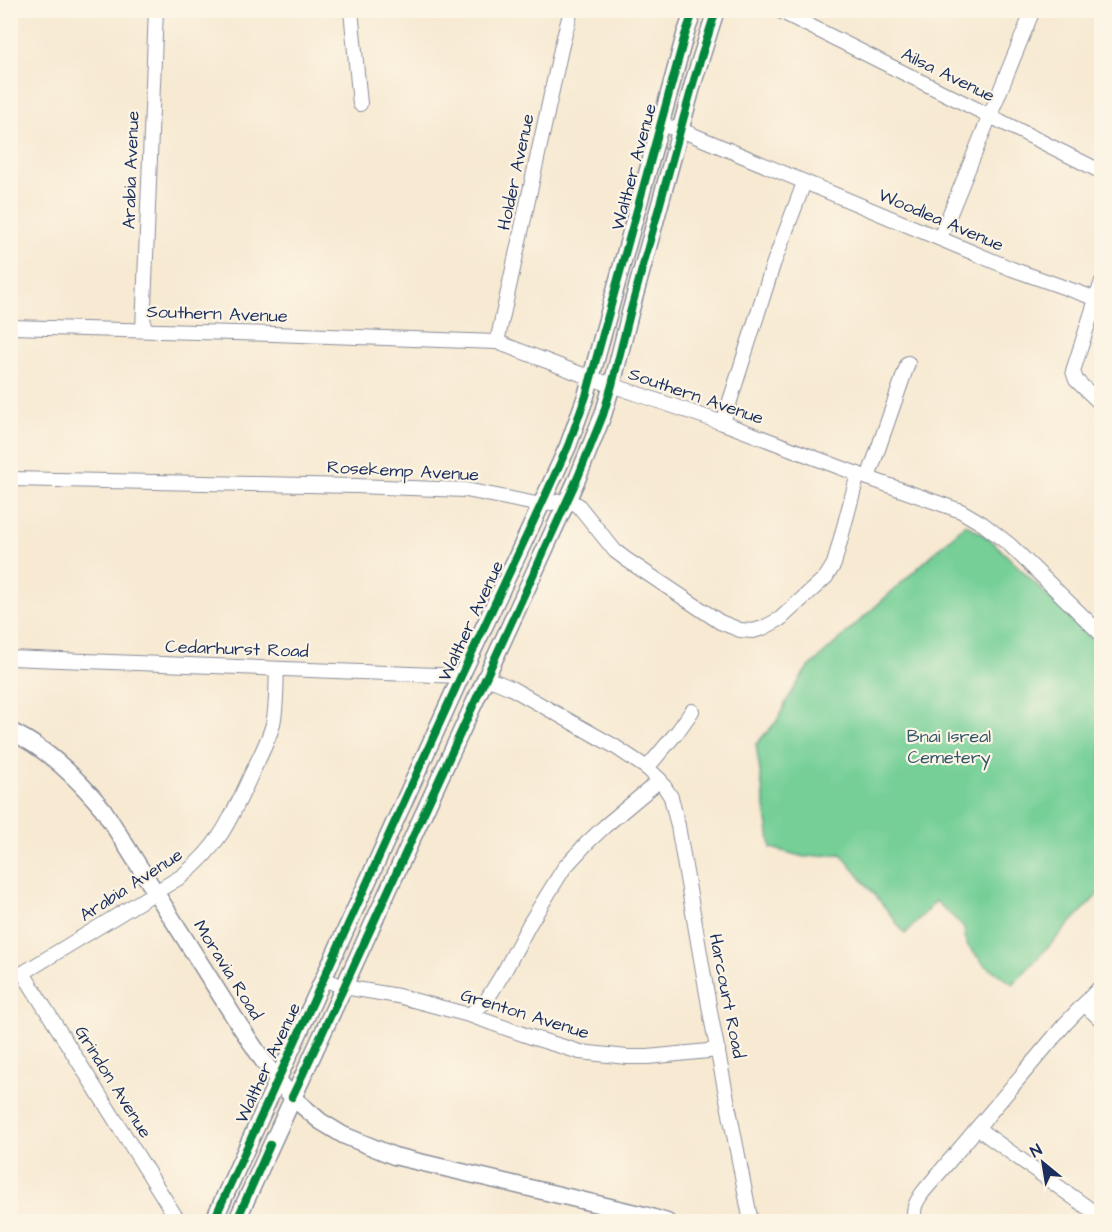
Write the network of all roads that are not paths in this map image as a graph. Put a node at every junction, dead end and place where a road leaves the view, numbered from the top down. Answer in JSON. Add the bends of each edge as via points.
{"nodes":[{"id":1,"x":156,"y":10,"type":"edge"},
{"id":2,"x":351,"y":10,"type":"edge"},
{"id":3,"x":571,"y":10,"type":"edge"},
{"id":4,"x":694,"y":10,"type":"edge"},
{"id":5,"x":716,"y":10,"type":"edge"},
{"id":6,"x":778,"y":10,"type":"edge"},
{"id":7,"x":1033,"y":10,"type":"edge"},
{"id":8,"x":360,"y":104,"type":"dead end"},
{"id":9,"x":990,"y":116,"type":"junction"},
{"id":10,"x":661,"y":125,"type":"junction"},
{"id":11,"x":681,"y":130,"type":"junction"},
{"id":12,"x":1101,"y":172,"type":"edge"},
{"id":13,"x":804,"y":183,"type":"junction"},
{"id":14,"x":940,"y":238,"type":"junction"},
{"id":15,"x":1101,"y":281,"type":"edge"},
{"id":16,"x":1097,"y":299,"type":"junction"},
{"id":17,"x":10,"y":327,"type":"edge"},
{"id":18,"x":143,"y":330,"type":"junction"},
{"id":19,"x":497,"y":342,"type":"junction"},
{"id":20,"x":908,"y":363,"type":"dead end"},
{"id":21,"x":591,"y":378,"type":"junction"},
{"id":22,"x":612,"y":385,"type":"junction"},
{"id":23,"x":1101,"y":405,"type":"edge"},
{"id":24,"x":723,"y":423,"type":"junction"},
{"id":25,"x":863,"y":476,"type":"junction"},
{"id":26,"x":10,"y":479,"type":"edge"},
{"id":27,"x":566,"y":500,"type":"junction"},
{"id":28,"x":541,"y":506,"type":"junction"},
{"id":29,"x":1101,"y":633,"type":"edge"},
{"id":30,"x":10,"y":658,"type":"edge"},
{"id":31,"x":277,"y":669,"type":"junction"},
{"id":32,"x":461,"y":676,"type":"junction"},
{"id":33,"x":485,"y":679,"type":"junction"},
{"id":34,"x":692,"y":711,"type":"dead end"},
{"id":35,"x":10,"y":731,"type":"edge"},
{"id":36,"x":647,"y":768,"type":"junction"},
{"id":37,"x":660,"y":780,"type":"junction"},
{"id":38,"x":156,"y":892,"type":"junction"},
{"id":39,"x":17,"y":972,"type":"edge"},
{"id":40,"x":323,"y":979,"type":"junction"},
{"id":41,"x":1101,"y":985,"type":"edge"},
{"id":42,"x":344,"y":987,"type":"junction"},
{"id":43,"x":1084,"y":1004,"type":"junction"},
{"id":44,"x":470,"y":1015,"type":"junction"},
{"id":45,"x":1101,"y":1021,"type":"edge"},
{"id":46,"x":718,"y":1050,"type":"junction"},
{"id":47,"x":276,"y":1080,"type":"junction"},
{"id":48,"x":292,"y":1097,"type":"junction"},
{"id":49,"x":977,"y":1128,"type":"junction"},
{"id":50,"x":914,"y":1218,"type":"edge"},
{"id":51,"x":1101,"y":1218,"type":"edge"},
{"id":52,"x":179,"y":1221,"type":"edge"},
{"id":53,"x":213,"y":1221,"type":"edge"},
{"id":54,"x":236,"y":1221,"type":"edge"},
{"id":55,"x":667,"y":1221,"type":"edge"},
{"id":56,"x":751,"y":1221,"type":"edge"}],
"edges":[{"from":1,"to":18,"type":"street","name":"Arabia Avenue"},
{"from":2,"to":8,"type":"street"},
{"from":3,"to":19,"type":"street","name":"Holder Avenue"},
{"from":4,"to":10,"type":"main road","name":"Walther Avenue"},
{"from":5,"to":11,"type":"main road","name":"Walther Avenue"},
{"from":6,"to":9,"type":"street","name":"Ailsa Avenue"},
{"from":7,"to":9,"type":"street"},
{"from":9,"to":12,"type":"street","name":"Ailsa Avenue"},
{"from":9,"to":14,"type":"street"},
{"from":10,"to":11,"type":"street","name":"Woodlea Avenue"},
{"from":10,"to":21,"type":"main road","name":"Walther Avenue"},
{"from":11,"to":13,"type":"street","name":"Woodlea Avenue"},
{"from":11,"to":22,"type":"main road","name":"Walther Avenue"},
{"from":13,"to":14,"type":"street","name":"Woodlea Avenue"},
{"from":13,"to":24,"type":"street","via":[[773,265]]},
{"from":14,"to":16,"type":"street","name":"Woodlea Avenue"},
{"from":15,"to":16,"type":"street"},
{"from":16,"to":23,"type":"street","via":[[1073,371],[1076,380]]},
{"from":17,"to":18,"type":"street","name":"Southern Avenue"},
{"from":18,"to":19,"type":"street","name":"Southern Avenue"},
{"from":19,"to":21,"type":"street","name":"Southern Avenue"},
{"from":20,"to":25,"type":"street"},
{"from":21,"to":22,"type":"street","name":"Southern Avenue"},
{"from":21,"to":28,"type":"main road","name":"Walther Avenue","via":[[568,446]]},
{"from":22,"to":24,"type":"street","name":"Southern Avenue"},
{"from":22,"to":27,"type":"main road","name":"Walther Avenue"},
{"from":24,"to":25,"type":"street","name":"Southern Avenue"},
{"from":25,"to":27,"type":"street","via":[[834,564],[826,577],[780,619],[747,631],[720,622],[627,560],[578,505]]},
{"from":25,"to":29,"type":"street","name":"Southern Avenue","via":[[961,511],[983,524]]},
{"from":26,"to":28,"type":"street","name":"Rosekemp Avenue","via":[[466,489]]},
{"from":27,"to":28,"type":"street","name":"Rosekemp Avenue"},
{"from":27,"to":33,"type":"main road","name":"Walther Avenue"},
{"from":28,"to":32,"type":"main road","name":"Walther Avenue"},
{"from":30,"to":31,"type":"street","name":"Cedarhurst Road"},
{"from":31,"to":32,"type":"street","name":"Cedarhurst Road"},
{"from":31,"to":38,"type":"street","name":"Arabia Avenue","via":[[273,724],[228,823],[197,864]]},
{"from":32,"to":33,"type":"main road"},
{"from":32,"to":40,"type":"main road","name":"Walther Avenue"},
{"from":33,"to":36,"type":"street","via":[[529,698]]},
{"from":33,"to":42,"type":"main road","name":"Walther Avenue"},
{"from":34,"to":36,"type":"street"},
{"from":35,"to":38,"type":"main road","name":"Moravia Road","via":[[57,762],[89,793]]},
{"from":36,"to":37,"type":"street"},
{"from":37,"to":44,"type":"street","via":[[605,826],[564,868],[486,1001]]},
{"from":37,"to":46,"type":"street","name":"Harcourt Road","via":[[671,797],[678,826]]},
{"from":38,"to":39,"type":"street","name":"Arabia Avenue"},
{"from":38,"to":47,"type":"main road","name":"Moravia Road"},
{"from":39,"to":52,"type":"street","name":"Grindon Avenue"},
{"from":40,"to":42,"type":"street","name":"Grenton Avenue"},
{"from":40,"to":47,"type":"main road","name":"Walther Avenue"},
{"from":41,"to":43,"type":"street"},
{"from":42,"to":44,"type":"street","name":"Grenton Avenue"},
{"from":42,"to":48,"type":"main road","name":"Walther Avenue"},
{"from":43,"to":45,"type":"street"},
{"from":43,"to":49,"type":"street"},
{"from":44,"to":46,"type":"street","name":"Grenton Avenue","via":[[559,1046],[601,1055],[648,1057]]},
{"from":46,"to":56,"type":"street","name":"Harcourt Road"},
{"from":47,"to":48,"type":"main road","name":"Moravia Road"},
{"from":47,"to":53,"type":"main road","name":"Walther Avenue"},
{"from":48,"to":54,"type":"main road","name":"Walther Avenue"},
{"from":48,"to":55,"type":"main road","name":"Moravia Road","via":[[343,1135],[394,1156]]},
{"from":49,"to":50,"type":"street","via":[[916,1202]]},
{"from":49,"to":51,"type":"street"}]}
